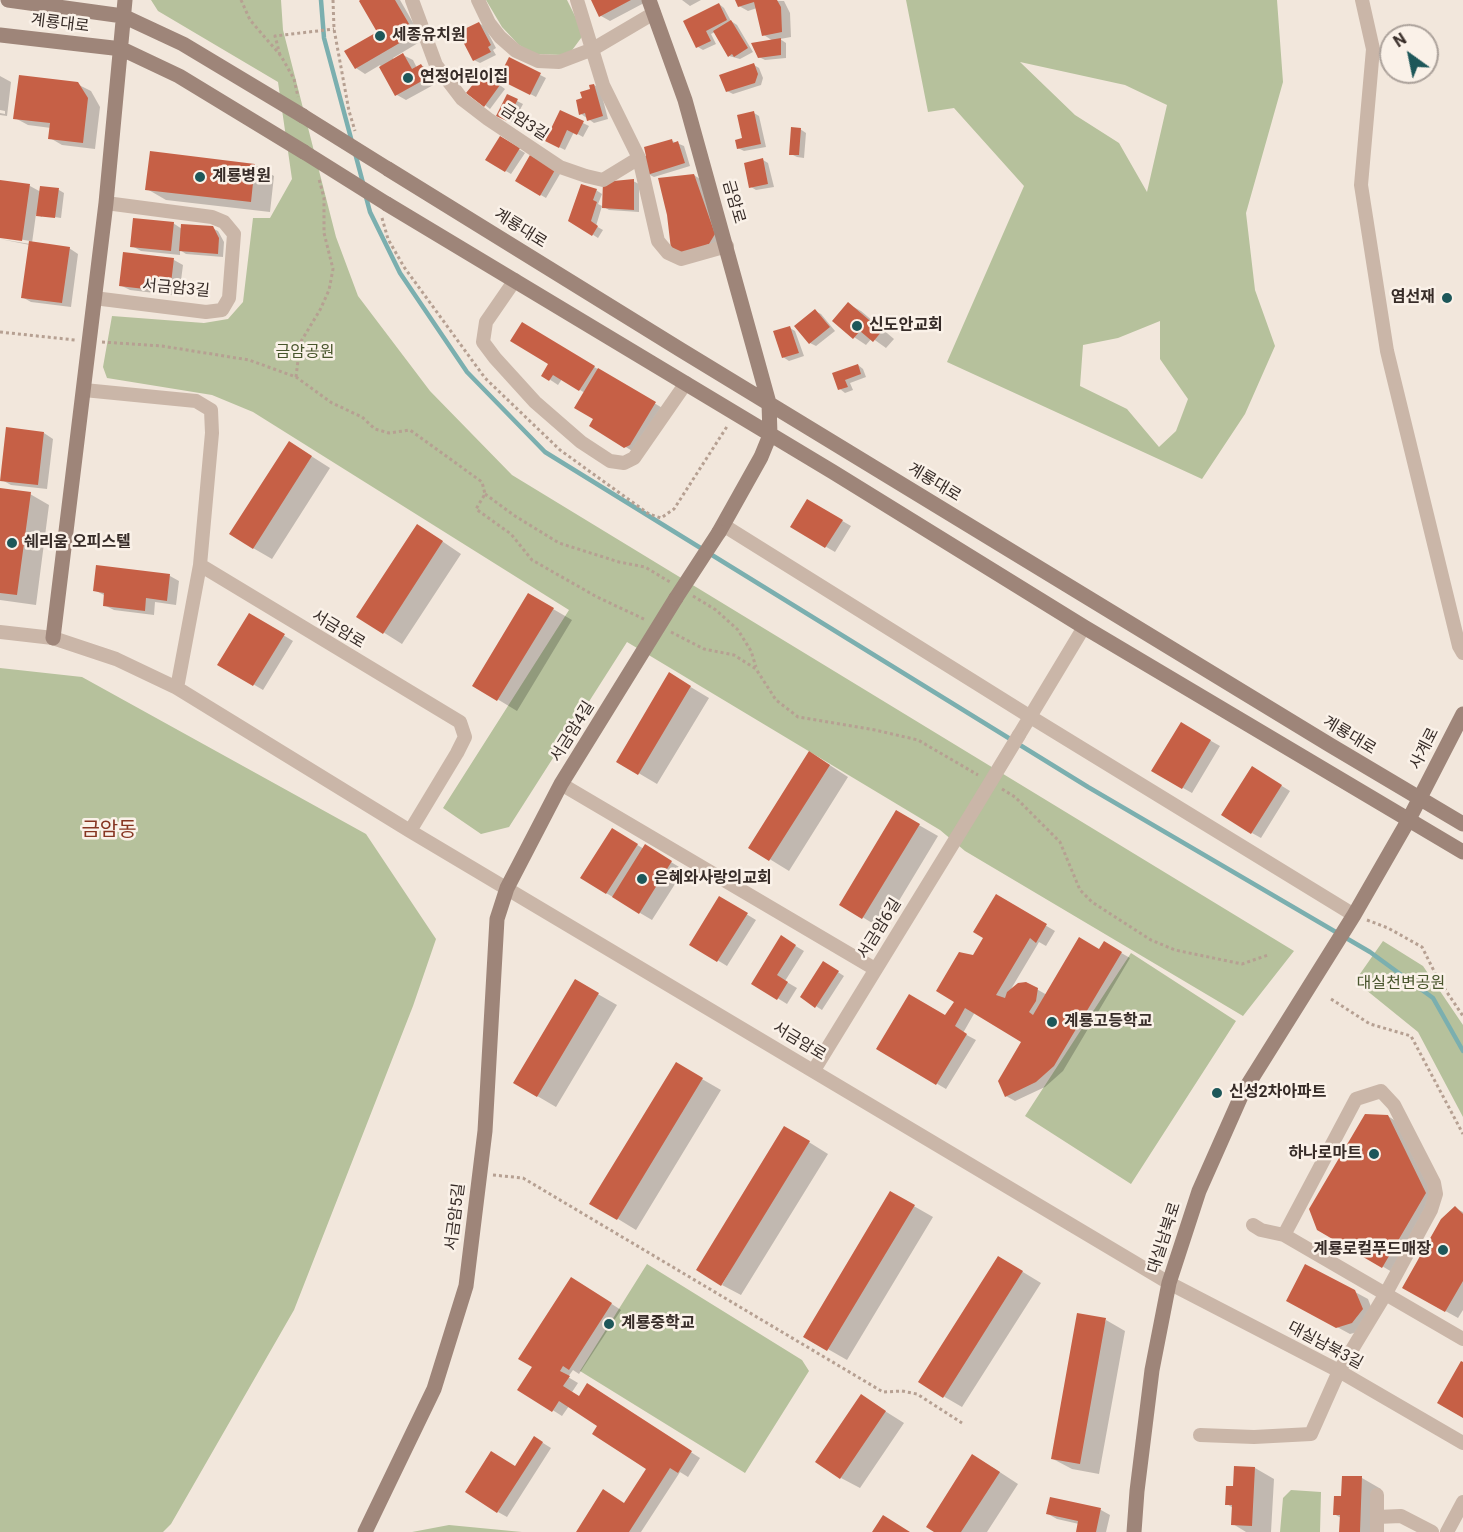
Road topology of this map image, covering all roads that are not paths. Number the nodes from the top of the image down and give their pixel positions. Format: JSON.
{"nodes":[{"id":1,"x":8,"y":0,"type":"edge"},
{"id":2,"x":125,"y":0,"type":"edge"},
{"id":3,"x":412,"y":0,"type":"edge"},
{"id":4,"x":478,"y":0,"type":"edge"},
{"id":5,"x":577,"y":0,"type":"edge"},
{"id":6,"x":1362,"y":0,"type":"edge"},
{"id":7,"x":652,"y":6,"type":"edge"},
{"id":8,"x":123,"y":16,"type":"junction"},
{"id":9,"x":0,"y":35,"type":"edge"},
{"id":10,"x":122,"y":49,"type":"junction"},
{"id":11,"x":592,"y":49,"type":"junction"},
{"id":12,"x":639,"y":158,"type":"junction"},
{"id":13,"x":106,"y":203,"type":"junction"},
{"id":14,"x":727,"y":246,"type":"junction"},
{"id":15,"x":515,"y":280,"type":"junction"},
{"id":16,"x":94,"y":298,"type":"junction"},
{"id":17,"x":686,"y":383,"type":"junction"},
{"id":18,"x":84,"y":390,"type":"junction"},
{"id":19,"x":769,"y":403,"type":"junction"},
{"id":20,"x":770,"y":435,"type":"junction"},
{"id":21,"x":721,"y":529,"type":"junction"},
{"id":22,"x":200,"y":566,"type":"junction"},
{"id":23,"x":1084,"y":627,"type":"junction"},
{"id":24,"x":0,"y":632,"type":"edge"},
{"id":25,"x":53,"y":638,"type":"junction"},
{"id":26,"x":1463,"y":653,"type":"edge"},
{"id":27,"x":177,"y":688,"type":"junction"},
{"id":28,"x":1463,"y":714,"type":"edge"},
{"id":29,"x":1029,"y":716,"type":"junction"},
{"id":30,"x":561,"y":784,"type":"junction"},
{"id":31,"x":1420,"y":799,"type":"junction"},
{"id":32,"x":1408,"y":821,"type":"junction"},
{"id":33,"x":1463,"y":824,"type":"edge"},
{"id":34,"x":410,"y":831,"type":"junction"},
{"id":35,"x":1463,"y":852,"type":"edge"},
{"id":36,"x":507,"y":888,"type":"junction"},
{"id":37,"x":1354,"y":915,"type":"junction"},
{"id":38,"x":875,"y":969,"type":"junction"},
{"id":39,"x":814,"y":1070,"type":"junction"},
{"id":40,"x":1253,"y":1225,"type":"dead end"},
{"id":41,"x":1284,"y":1235,"type":"junction"},
{"id":42,"x":1169,"y":1283,"type":"junction"},
{"id":43,"x":1385,"y":1295,"type":"junction"},
{"id":44,"x":1463,"y":1339,"type":"edge"},
{"id":45,"x":1339,"y":1371,"type":"junction"},
{"id":46,"x":1200,"y":1436,"type":"dead end"},
{"id":47,"x":1463,"y":1443,"type":"edge"},
{"id":48,"x":1377,"y":1495,"type":"dead end"},
{"id":49,"x":1463,"y":1502,"type":"edge"},
{"id":50,"x":1449,"y":1528,"type":"edge"},
{"id":51,"x":365,"y":1532,"type":"edge"},
{"id":52,"x":1134,"y":1532,"type":"edge"},
{"id":53,"x":1377,"y":1532,"type":"edge"},
{"id":54,"x":1432,"y":1532,"type":"edge"}],
"edges":[{"from":1,"to":8,"type":"main road","name":"계룡대로"},
{"from":2,"to":8,"type":"main road"},
{"from":3,"to":12,"type":"street","name":"금암3길"},
{"from":4,"to":11,"type":"street","name":"금암로"},
{"from":5,"to":11,"type":"street"},
{"from":6,"to":26,"type":"street"},
{"from":7,"to":11,"type":"street","name":"금암로"},
{"from":7,"to":14,"type":"main road","name":"금암로"},
{"from":8,"to":10,"type":"main road"},
{"from":8,"to":19,"type":"main road","name":"계룡대로","bridge":true},
{"from":9,"to":10,"type":"main road","name":"계룡대로"},
{"from":10,"to":13,"type":"main road"},
{"from":10,"to":15,"type":"main road","name":"계룡대로","bridge":true},
{"from":11,"to":12,"type":"street"},
{"from":12,"to":14,"type":"street"},
{"from":13,"to":16,"type":"main road"},
{"from":13,"to":16,"type":"street","name":"서금암3길"},
{"from":14,"to":19,"type":"main road","name":"금암로"},
{"from":15,"to":17,"type":"main road"},
{"from":15,"to":17,"type":"street"},
{"from":16,"to":18,"type":"main road"},
{"from":17,"to":20,"type":"main road"},
{"from":18,"to":22,"type":"street"},
{"from":18,"to":25,"type":"main road"},
{"from":19,"to":20,"type":"main road"},
{"from":19,"to":31,"type":"main road","name":"계룡대로"},
{"from":20,"to":21,"type":"main road"},
{"from":20,"to":23,"type":"main road"},
{"from":21,"to":29,"type":"street"},
{"from":21,"to":30,"type":"main road","name":"서금암4길","bridge":true},
{"from":22,"to":27,"type":"street"},
{"from":22,"to":34,"type":"street","name":"서금암로"},
{"from":23,"to":29,"type":"street"},
{"from":23,"to":32,"type":"main road"},
{"from":24,"to":25,"type":"street","name":"서금암로"},
{"from":25,"to":27,"type":"street","name":"서금암로"},
{"from":27,"to":34,"type":"street","name":"서금암로"},
{"from":28,"to":31,"type":"main road","name":"사계로"},
{"from":29,"to":37,"type":"street"},
{"from":29,"to":38,"type":"street","name":"서금암6길","bridge":true},
{"from":30,"to":36,"type":"main road","name":"서금암4길"},
{"from":30,"to":38,"type":"street"},
{"from":31,"to":32,"type":"main road"},
{"from":31,"to":33,"type":"main road","name":"계룡대로"},
{"from":32,"to":35,"type":"main road"},
{"from":32,"to":37,"type":"main road"},
{"from":34,"to":36,"type":"street","name":"서금암로"},
{"from":36,"to":39,"type":"street","name":"서금암로"},
{"from":36,"to":51,"type":"main road","name":"서금암5길"},
{"from":37,"to":42,"type":"main road","name":"대실남북로"},
{"from":38,"to":39,"type":"street","name":"서금암6길"},
{"from":39,"to":42,"type":"street","name":"서금암로"},
{"from":40,"to":41,"type":"street"},
{"from":41,"to":43,"type":"street"},
{"from":41,"to":43,"type":"street"},
{"from":42,"to":45,"type":"street","name":"대실남북3길"},
{"from":42,"to":52,"type":"main road","name":"대실남북로"},
{"from":43,"to":44,"type":"street"},
{"from":43,"to":45,"type":"street"},
{"from":45,"to":46,"type":"street"},
{"from":45,"to":47,"type":"street","name":"대실남북3길"},
{"from":48,"to":53,"type":"street"},
{"from":49,"to":50,"type":"street"},
{"from":53,"to":54,"type":"street"}]}
